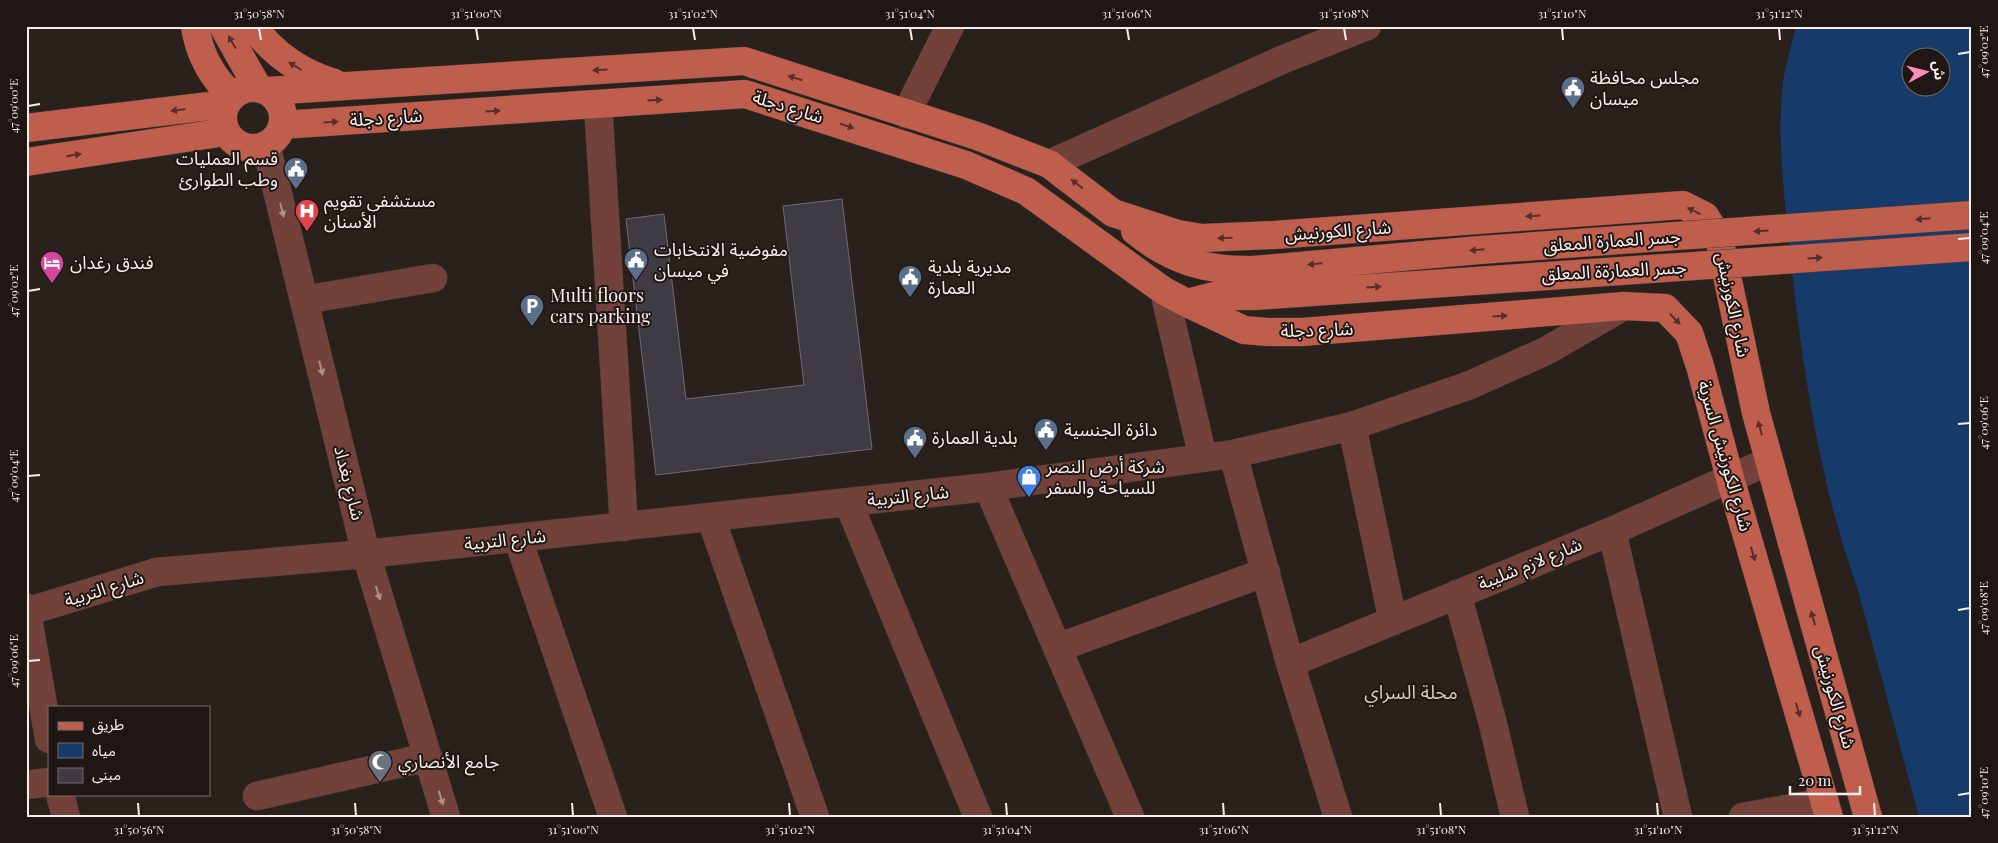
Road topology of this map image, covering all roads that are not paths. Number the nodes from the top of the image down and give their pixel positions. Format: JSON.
{"nodes":[{"id":1,"x":195,"y":26,"type":"edge"},
{"id":2,"x":223,"y":26,"type":"edge"},
{"id":3,"x":253,"y":26,"type":"edge"},
{"id":4,"x":950,"y":26,"type":"edge"},
{"id":5,"x":1367,"y":26,"type":"edge"},
{"id":6,"x":340,"y":85,"type":"junction"},
{"id":7,"x":263,"y":90,"type":"junction"},
{"id":8,"x":229,"y":100,"type":"junction"},
{"id":9,"x":598,"y":104,"type":"junction"},
{"id":10,"x":906,"y":114,"type":"junction"},
{"id":11,"x":26,"y":128,"type":"edge"},
{"id":12,"x":226,"y":132,"type":"junction"},
{"id":13,"x":274,"y":135,"type":"junction"},
{"id":14,"x":26,"y":162,"type":"edge"},
{"id":15,"x":1049,"y":164,"type":"junction"},
{"id":16,"x":1113,"y":214,"type":"junction"},
{"id":17,"x":1972,"y":216,"type":"edge"},
{"id":18,"x":1274,"y":235,"type":"joint"},
{"id":19,"x":1972,"y":247,"type":"edge"},
{"id":20,"x":433,"y":278,"type":"dead end"},
{"id":21,"x":1254,"y":283,"type":"junction"},
{"id":22,"x":1175,"y":297,"type":"junction"},
{"id":23,"x":304,"y":300,"type":"junction"},
{"id":24,"x":1624,"y":306,"type":"junction"},
{"id":25,"x":1452,"y":320,"type":"joint"},
{"id":26,"x":1352,"y":426,"type":"junction"},
{"id":27,"x":1234,"y":454,"type":"junction"},
{"id":28,"x":1203,"y":458,"type":"junction"},
{"id":29,"x":1769,"y":461,"type":"junction"},
{"id":30,"x":1730,"y":478,"type":"junction"},
{"id":31,"x":988,"y":487,"type":"junction"},
{"id":32,"x":848,"y":502,"type":"junction"},
{"id":33,"x":711,"y":518,"type":"junction"},
{"id":34,"x":624,"y":527,"type":"junction"},
{"id":35,"x":1612,"y":531,"type":"junction"},
{"id":36,"x":518,"y":538,"type":"junction"},
{"id":37,"x":366,"y":554,"type":"junction"},
{"id":38,"x":1266,"y":572,"type":"junction"},
{"id":39,"x":1457,"y":594,"type":"junction"},
{"id":40,"x":27,"y":610,"type":"edge"},
{"id":41,"x":1393,"y":620,"type":"junction"},
{"id":42,"x":1057,"y":648,"type":"junction"},
{"id":43,"x":1290,"y":664,"type":"junction"},
{"id":44,"x":48,"y":733,"type":"edge"},
{"id":45,"x":428,"y":757,"type":"junction"},
{"id":46,"x":48,"y":782,"type":"edge"},
{"id":47,"x":26,"y":785,"type":"edge"},
{"id":48,"x":61,"y":796,"type":"edge"},
{"id":49,"x":258,"y":796,"type":"dead end"},
{"id":50,"x":1827,"y":809,"type":"edge"},
{"id":51,"x":66,"y":817,"type":"edge"},
{"id":52,"x":446,"y":817,"type":"edge"},
{"id":53,"x":614,"y":817,"type":"edge"},
{"id":54,"x":815,"y":817,"type":"edge"},
{"id":55,"x":978,"y":817,"type":"edge"},
{"id":56,"x":1130,"y":817,"type":"edge"},
{"id":57,"x":1338,"y":817,"type":"edge"},
{"id":58,"x":1515,"y":817,"type":"edge"},
{"id":59,"x":1678,"y":817,"type":"edge"},
{"id":60,"x":1743,"y":817,"type":"edge"},
{"id":61,"x":1868,"y":817,"type":"edge"}],
"edges":[{"from":1,"to":8,"type":"main road"},
{"from":7,"to":2,"type":"main road","one_way":true},
{"from":6,"to":3,"type":"main road","one_way":true},
{"from":4,"to":10,"type":"street"},
{"from":5,"to":15,"type":"street"},
{"from":6,"to":7,"type":"main road","name":"شارع دجلة"},
{"from":10,"to":6,"type":"main road","name":"شارع دجلة","one_way":true},
{"from":7,"to":8,"type":"main road"},
{"from":7,"to":13,"type":"main road"},
{"from":8,"to":11,"type":"main road","one_way":true},
{"from":8,"to":12,"type":"main road"},
{"from":13,"to":9,"type":"main road","name":"شارع دجلة","one_way":true},
{"from":9,"to":22,"type":"main road","name":"شارع دجلة","one_way":true},
{"from":9,"to":34,"type":"street"},
{"from":10,"to":15,"type":"main road","name":"شارع دجلة"},
{"from":12,"to":13,"type":"main road"},
{"from":14,"to":12,"type":"main road","one_way":true},
{"from":13,"to":23,"type":"street","name":"شارع بغداد","one_way":true},
{"from":16,"to":15,"type":"main road","name":"شارع دجلة","one_way":true},
{"from":18,"to":16,"type":"main road","name":"شارع دجلة","one_way":true},
{"from":16,"to":21,"type":"main road","name":"شارع دجلة"},
{"from":17,"to":21,"type":"main road","name":"جسر العمارة المعلق","one_way":true,"bridge":true},
{"from":29,"to":18,"type":"main road","name":"شارع الكورنيش","one_way":true},
{"from":21,"to":19,"type":"main road","name":"جسر العمارةة المعلق","one_way":true,"bridge":true},
{"from":20,"to":23,"type":"street"},
{"from":21,"to":22,"type":"main road"},
{"from":22,"to":25,"type":"main road","name":"شارع دجلة"},
{"from":22,"to":28,"type":"street"},
{"from":23,"to":37,"type":"street","name":"شارع بغداد","one_way":true},
{"from":25,"to":24,"type":"main road","name":"شارع الكورنيش السرية","one_way":true},
{"from":24,"to":26,"type":"street","name":"شارع التربية"},
{"from":24,"to":30,"type":"main road","name":"شارع الكورنيش السرية","one_way":true},
{"from":26,"to":27,"type":"street","name":"شارع التربية"},
{"from":26,"to":41,"type":"street"},
{"from":27,"to":28,"type":"street","name":"شارع التربية"},
{"from":27,"to":38,"type":"street"},
{"from":28,"to":31,"type":"street","name":"شارع التربية"},
{"from":29,"to":30,"type":"street","name":"شارع لازم شليبة"},
{"from":61,"to":29,"type":"main road","name":"شارع الكورنيش","one_way":true},
{"from":30,"to":35,"type":"street","name":"شارع لازم شليبة"},
{"from":30,"to":50,"type":"main road","name":"شارع الكورنيش السرية","one_way":true},
{"from":31,"to":32,"type":"street","name":"شارع التربية"},
{"from":31,"to":42,"type":"street"},
{"from":32,"to":33,"type":"street","name":"شارع التربية"},
{"from":32,"to":55,"type":"street"},
{"from":33,"to":34,"type":"street","name":"شارع التربية"},
{"from":33,"to":54,"type":"street"},
{"from":34,"to":36,"type":"street","name":"شارع التربية"},
{"from":35,"to":39,"type":"street","name":"شارع لازم شليبة"},
{"from":35,"to":59,"type":"street"},
{"from":36,"to":37,"type":"street","name":"شارع التربية"},
{"from":36,"to":53,"type":"street"},
{"from":37,"to":40,"type":"street","name":"شارع التربية"},
{"from":37,"to":45,"type":"street","name":"شارع بغداد","one_way":true},
{"from":38,"to":42,"type":"street"},
{"from":38,"to":43,"type":"street"},
{"from":39,"to":41,"type":"street","name":"شارع لازم شليبة"},
{"from":39,"to":58,"type":"street"},
{"from":40,"to":44,"type":"street"},
{"from":41,"to":43,"type":"street","name":"شارع لازم شليبة"},
{"from":42,"to":56,"type":"street"},
{"from":43,"to":57,"type":"street"},
{"from":45,"to":49,"type":"street"},
{"from":45,"to":52,"type":"street","name":"شارع بغداد","one_way":true},
{"from":46,"to":47,"type":"street"},
{"from":48,"to":51,"type":"street"},
{"from":50,"to":60,"type":"street"}]}
